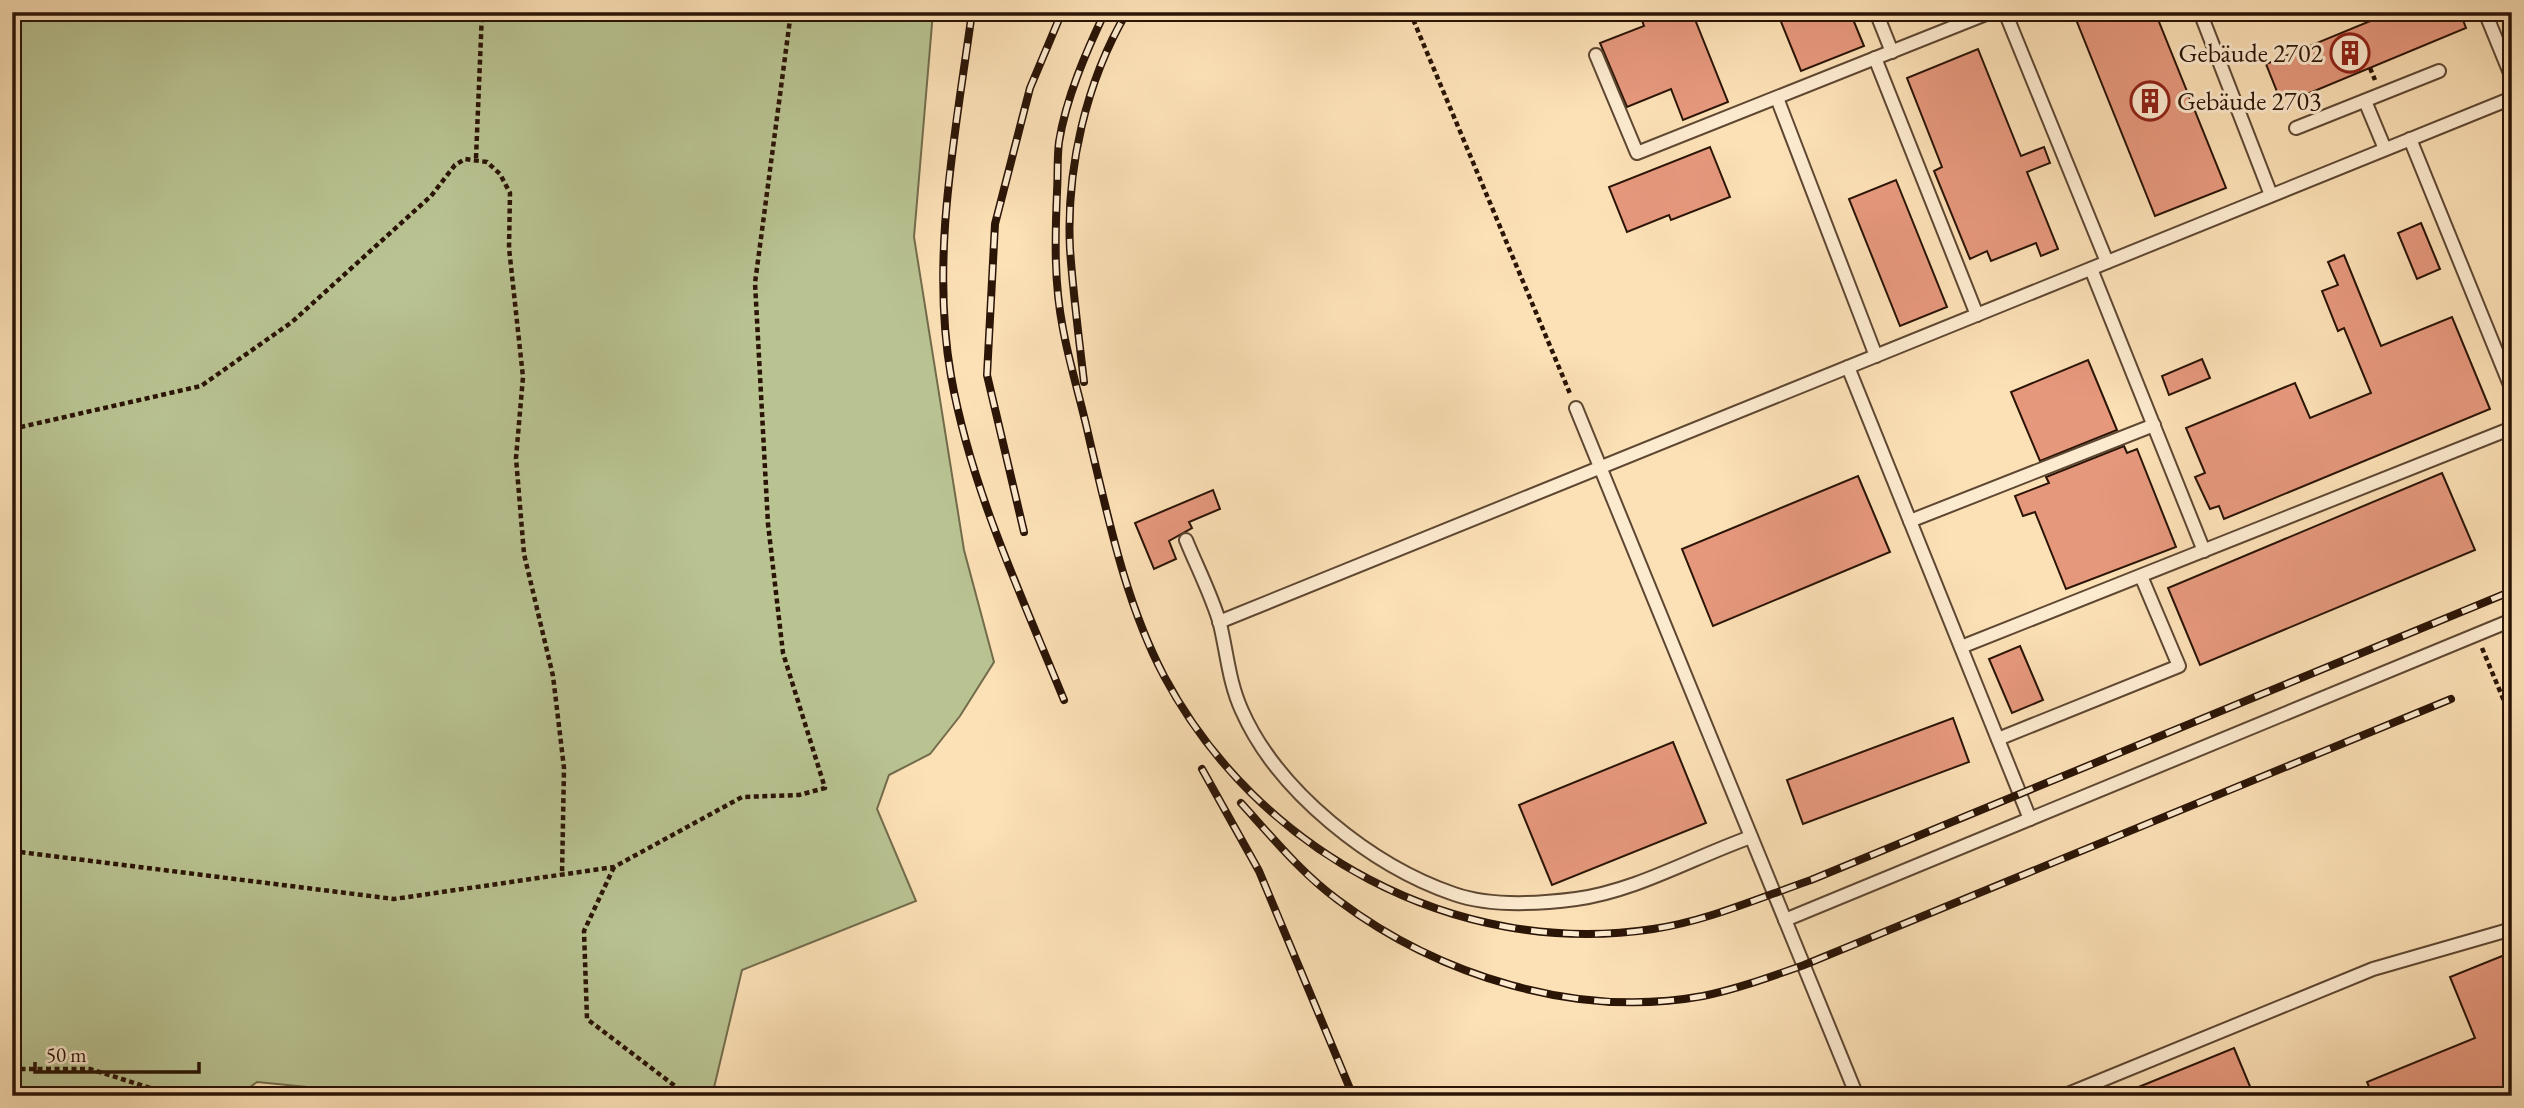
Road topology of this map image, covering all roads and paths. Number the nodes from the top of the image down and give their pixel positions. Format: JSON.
{"nodes":[{"id":1,"x":482,"y":12,"type":"edge"},
{"id":2,"x":792,"y":12,"type":"edge"},
{"id":3,"x":1410,"y":12,"type":"edge"},
{"id":4,"x":1876,"y":12,"type":"edge"},
{"id":5,"x":1991,"y":12,"type":"edge"},
{"id":6,"x":2005,"y":12,"type":"edge"},
{"id":7,"x":2200,"y":12,"type":"edge"},
{"id":8,"x":2485,"y":12,"type":"edge"},
{"id":9,"x":1892,"y":52,"type":"junction"},
{"id":10,"x":1596,"y":55,"type":"dead end"},
{"id":11,"x":1875,"y":58,"type":"junction"},
{"id":12,"x":2440,"y":71,"type":"dead end"},
{"id":13,"x":2512,"y":78,"type":"edge"},
{"id":14,"x":1777,"y":97,"type":"junction"},
{"id":15,"x":2512,"y":98,"type":"edge"},
{"id":16,"x":2365,"y":101,"type":"junction"},
{"id":17,"x":2296,"y":128,"type":"dead end"},
{"id":18,"x":2410,"y":139,"type":"junction"},
{"id":19,"x":2385,"y":149,"type":"junction"},
{"id":20,"x":476,"y":159,"type":"junction"},
{"id":21,"x":2272,"y":195,"type":"junction"},
{"id":22,"x":2108,"y":262,"type":"junction"},
{"id":23,"x":2091,"y":269,"type":"junction"},
{"id":24,"x":1977,"y":315,"type":"junction"},
{"id":25,"x":1876,"y":356,"type":"junction"},
{"id":26,"x":1848,"y":368,"type":"junction"},
{"id":27,"x":2512,"y":390,"type":"edge"},
{"id":28,"x":1576,"y":408,"type":"joint"},
{"id":29,"x":2154,"y":425,"type":"junction"},
{"id":30,"x":2512,"y":428,"type":"edge"},
{"id":31,"x":12,"y":429,"type":"edge"},
{"id":32,"x":1600,"y":468,"type":"junction"},
{"id":33,"x":1910,"y":521,"type":"junction"},
{"id":34,"x":1186,"y":540,"type":"dead end"},
{"id":35,"x":2204,"y":551,"type":"junction"},
{"id":36,"x":2141,"y":576,"type":"junction"},
{"id":37,"x":2512,"y":620,"type":"edge"},
{"id":38,"x":1219,"y":622,"type":"junction"},
{"id":39,"x":2476,"y":635,"type":"junction"},
{"id":40,"x":1961,"y":647,"type":"junction"},
{"id":41,"x":2512,"y":720,"type":"edge"},
{"id":42,"x":1998,"y":739,"type":"junction"},
{"id":43,"x":2030,"y":819,"type":"junction"},
{"id":44,"x":1751,"y":837,"type":"junction"},
{"id":45,"x":12,"y":851,"type":"edge"},
{"id":46,"x":614,"y":867,"type":"junction"},
{"id":47,"x":562,"y":875,"type":"junction"},
{"id":48,"x":1785,"y":920,"type":"junction"},
{"id":49,"x":2512,"y":929,"type":"edge"},
{"id":50,"x":12,"y":1069,"type":"edge"},
{"id":51,"x":176,"y":1096,"type":"edge"},
{"id":52,"x":681,"y":1096,"type":"edge"},
{"id":53,"x":1857,"y":1096,"type":"edge"},
{"id":54,"x":2063,"y":1096,"type":"edge"}],
"edges":[{"from":1,"to":20,"type":"path"},
{"from":2,"to":46,"type":"path"},
{"from":3,"to":28,"type":"path"},
{"from":4,"to":9,"type":"lane"},
{"from":5,"to":9,"type":"lane"},
{"from":6,"to":22,"type":"lane"},
{"from":7,"to":21,"type":"lane"},
{"from":8,"to":13,"type":"lane"},
{"from":9,"to":11,"type":"lane"},
{"from":10,"to":14,"type":"lane"},
{"from":11,"to":14,"type":"lane"},
{"from":11,"to":24,"type":"lane"},
{"from":12,"to":16,"type":"lane"},
{"from":14,"to":25,"type":"lane"},
{"from":15,"to":18,"type":"lane"},
{"from":16,"to":17,"type":"lane"},
{"from":16,"to":19,"type":"lane"},
{"from":18,"to":19,"type":"lane"},
{"from":18,"to":27,"type":"lane"},
{"from":19,"to":21,"type":"lane"},
{"from":20,"to":31,"type":"path"},
{"from":20,"to":47,"type":"path"},
{"from":21,"to":22,"type":"lane"},
{"from":22,"to":23,"type":"lane"},
{"from":23,"to":24,"type":"lane"},
{"from":23,"to":29,"type":"lane"},
{"from":24,"to":25,"type":"lane"},
{"from":25,"to":26,"type":"lane"},
{"from":26,"to":32,"type":"lane"},
{"from":26,"to":33,"type":"lane"},
{"from":28,"to":32,"type":"lane"},
{"from":29,"to":33,"type":"lane"},
{"from":29,"to":35,"type":"lane"},
{"from":30,"to":35,"type":"lane"},
{"from":32,"to":38,"type":"lane"},
{"from":32,"to":44,"type":"lane"},
{"from":33,"to":40,"type":"lane"},
{"from":34,"to":38,"type":"lane"},
{"from":35,"to":36,"type":"lane"},
{"from":36,"to":40,"type":"lane"},
{"from":36,"to":42,"type":"lane"},
{"from":37,"to":39,"type":"lane"},
{"from":38,"to":44,"type":"lane"},
{"from":39,"to":41,"type":"path"},
{"from":39,"to":43,"type":"lane"},
{"from":40,"to":42,"type":"lane"},
{"from":42,"to":43,"type":"lane"},
{"from":43,"to":48,"type":"lane"},
{"from":44,"to":48,"type":"lane"},
{"from":45,"to":47,"type":"path"},
{"from":46,"to":47,"type":"path"},
{"from":46,"to":52,"type":"path"},
{"from":48,"to":53,"type":"lane"},
{"from":49,"to":54,"type":"lane"},
{"from":50,"to":51,"type":"path"}]}
